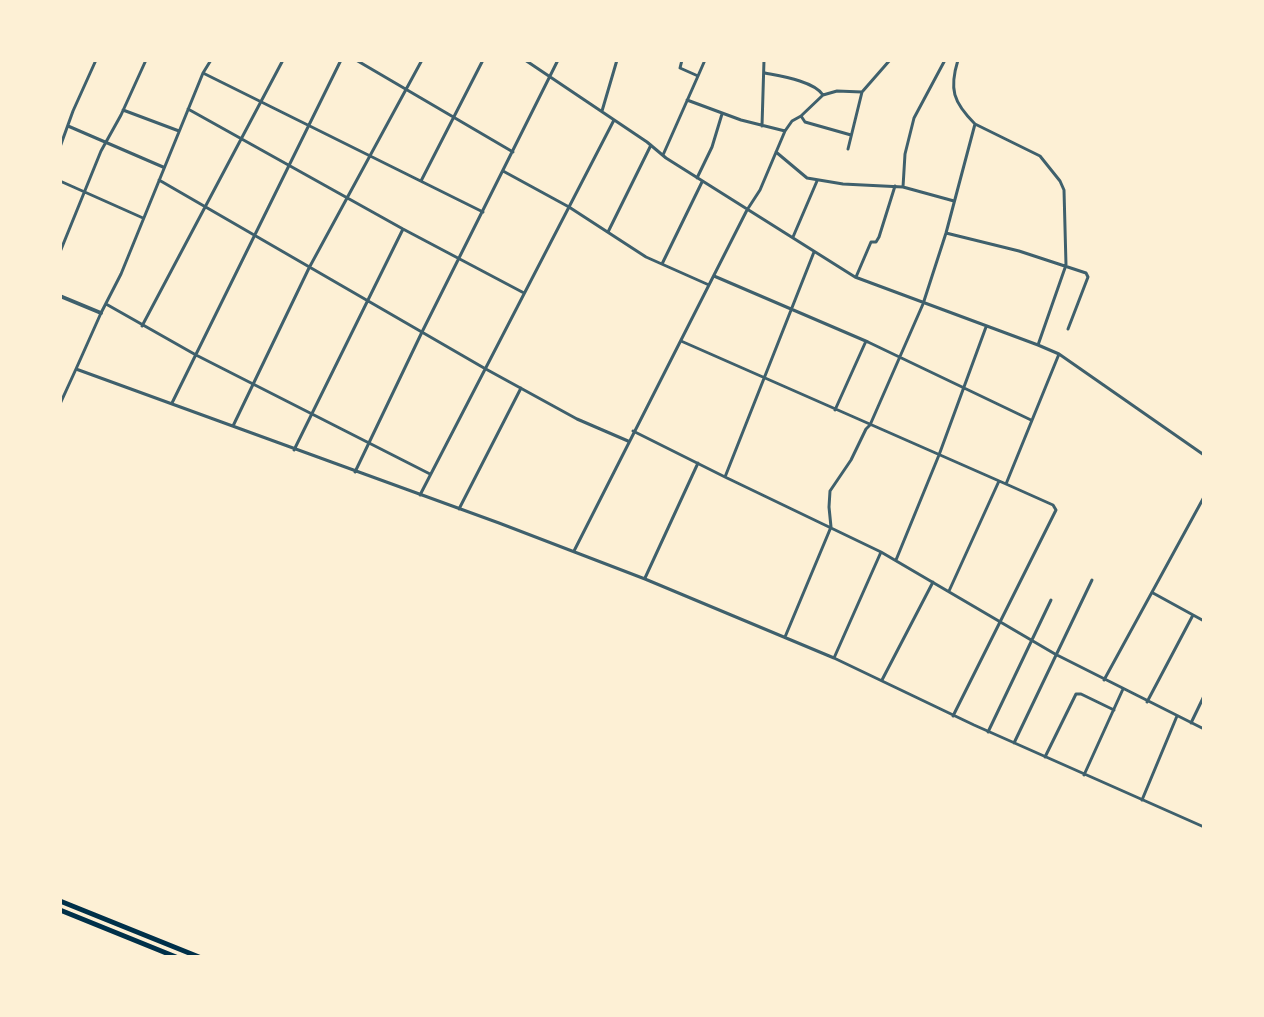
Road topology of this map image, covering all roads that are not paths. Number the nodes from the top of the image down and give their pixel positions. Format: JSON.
{"nodes":[{"id":1,"x":96,"y":60,"type":"edge"},
{"id":2,"x":146,"y":60,"type":"edge"},
{"id":3,"x":211,"y":60,"type":"edge"},
{"id":4,"x":283,"y":60,"type":"edge"},
{"id":5,"x":341,"y":60,"type":"edge"},
{"id":6,"x":356,"y":60,"type":"edge"},
{"id":7,"x":422,"y":60,"type":"edge"},
{"id":8,"x":483,"y":60,"type":"edge"},
{"id":9,"x":525,"y":60,"type":"edge"},
{"id":10,"x":558,"y":60,"type":"edge"},
{"id":11,"x":617,"y":60,"type":"edge"},
{"id":12,"x":682,"y":60,"type":"edge"},
{"id":13,"x":705,"y":60,"type":"edge"},
{"id":14,"x":764,"y":60,"type":"edge"},
{"id":15,"x":884,"y":60,"type":"edge"},
{"id":16,"x":945,"y":60,"type":"edge"},
{"id":17,"x":958,"y":60,"type":"edge"},
{"id":18,"x":889,"y":62,"type":"edge"},
{"id":19,"x":764,"y":72,"type":"junction"},
{"id":20,"x":203,"y":73,"type":"junction"},
{"id":21,"x":551,"y":76,"type":"junction"},
{"id":22,"x":698,"y":76,"type":"junction"},
{"id":23,"x":405,"y":90,"type":"junction"},
{"id":24,"x":862,"y":92,"type":"junction"},
{"id":25,"x":823,"y":95,"type":"junction"},
{"id":26,"x":687,"y":100,"type":"junction"},
{"id":27,"x":262,"y":102,"type":"junction"},
{"id":28,"x":188,"y":109,"type":"junction"},
{"id":29,"x":123,"y":110,"type":"junction"},
{"id":30,"x":602,"y":111,"type":"junction"},
{"id":31,"x":722,"y":114,"type":"junction"},
{"id":32,"x":801,"y":116,"type":"junction"},
{"id":33,"x":452,"y":117,"type":"junction"},
{"id":34,"x":614,"y":120,"type":"junction"},
{"id":35,"x":975,"y":124,"type":"junction"},
{"id":36,"x":308,"y":125,"type":"junction"},
{"id":37,"x":68,"y":126,"type":"junction"},
{"id":38,"x":762,"y":126,"type":"junction"},
{"id":39,"x":179,"y":131,"type":"junction"},
{"id":40,"x":785,"y":131,"type":"junction"},
{"id":41,"x":851,"y":135,"type":"junction"},
{"id":42,"x":242,"y":140,"type":"junction"},
{"id":43,"x":106,"y":142,"type":"junction"},
{"id":44,"x":651,"y":145,"type":"junction"},
{"id":45,"x":60,"y":147,"type":"edge"},
{"id":46,"x":848,"y":148,"type":"dead end"},
{"id":47,"x":513,"y":152,"type":"junction"},
{"id":48,"x":776,"y":152,"type":"junction"},
{"id":49,"x":370,"y":156,"type":"junction"},
{"id":50,"x":663,"y":156,"type":"junction"},
{"id":51,"x":289,"y":166,"type":"junction"},
{"id":52,"x":164,"y":167,"type":"junction"},
{"id":53,"x":504,"y":171,"type":"junction"},
{"id":54,"x":697,"y":178,"type":"junction"},
{"id":55,"x":159,"y":180,"type":"junction"},
{"id":56,"x":421,"y":180,"type":"junction"},
{"id":57,"x":60,"y":181,"type":"edge"},
{"id":58,"x":817,"y":181,"type":"junction"},
{"id":59,"x":702,"y":182,"type":"junction"},
{"id":60,"x":895,"y":186,"type":"junction"},
{"id":61,"x":903,"y":187,"type":"junction"},
{"id":62,"x":85,"y":192,"type":"junction"},
{"id":63,"x":347,"y":198,"type":"junction"},
{"id":64,"x":955,"y":201,"type":"junction"},
{"id":65,"x":569,"y":207,"type":"junction"},
{"id":66,"x":205,"y":208,"type":"junction"},
{"id":67,"x":747,"y":210,"type":"junction"},
{"id":68,"x":483,"y":212,"type":"junction"},
{"id":69,"x":143,"y":218,"type":"junction"},
{"id":70,"x":403,"y":229,"type":"junction"},
{"id":71,"x":608,"y":233,"type":"junction"},
{"id":72,"x":946,"y":233,"type":"junction"},
{"id":73,"x":255,"y":237,"type":"junction"},
{"id":74,"x":793,"y":238,"type":"junction"},
{"id":75,"x":60,"y":252,"type":"edge"},
{"id":76,"x":814,"y":252,"type":"junction"},
{"id":77,"x":458,"y":259,"type":"junction"},
{"id":78,"x":662,"y":264,"type":"junction"},
{"id":79,"x":1066,"y":265,"type":"junction"},
{"id":80,"x":309,"y":268,"type":"junction"},
{"id":81,"x":714,"y":276,"type":"junction"},
{"id":82,"x":855,"y":277,"type":"junction"},
{"id":83,"x":709,"y":285,"type":"junction"},
{"id":84,"x":524,"y":293,"type":"junction"},
{"id":85,"x":60,"y":296,"type":"edge"},
{"id":86,"x":367,"y":302,"type":"junction"},
{"id":87,"x":106,"y":304,"type":"junction"},
{"id":88,"x":923,"y":304,"type":"junction"},
{"id":89,"x":792,"y":308,"type":"junction"},
{"id":90,"x":101,"y":313,"type":"junction"},
{"id":91,"x":142,"y":326,"type":"junction"},
{"id":92,"x":986,"y":327,"type":"junction"},
{"id":93,"x":1068,"y":329,"type":"dead end"},
{"id":94,"x":422,"y":332,"type":"junction"},
{"id":95,"x":681,"y":341,"type":"junction"},
{"id":96,"x":866,"y":341,"type":"junction"},
{"id":97,"x":1038,"y":345,"type":"junction"},
{"id":98,"x":1059,"y":354,"type":"junction"},
{"id":99,"x":196,"y":356,"type":"junction"},
{"id":100,"x":900,"y":357,"type":"junction"},
{"id":101,"x":484,"y":368,"type":"junction"},
{"id":102,"x":76,"y":369,"type":"junction"},
{"id":103,"x":765,"y":379,"type":"junction"},
{"id":104,"x":253,"y":385,"type":"junction"},
{"id":105,"x":521,"y":387,"type":"junction"},
{"id":106,"x":965,"y":388,"type":"junction"},
{"id":107,"x":172,"y":403,"type":"junction"},
{"id":108,"x":60,"y":404,"type":"edge"},
{"id":109,"x":836,"y":410,"type":"junction"},
{"id":110,"x":311,"y":415,"type":"junction"},
{"id":111,"x":1031,"y":420,"type":"junction"},
{"id":112,"x":870,"y":425,"type":"junction"},
{"id":113,"x":233,"y":426,"type":"junction"},
{"id":114,"x":633,"y":431,"type":"junction"},
{"id":115,"x":628,"y":441,"type":"junction"},
{"id":116,"x":369,"y":444,"type":"junction"},
{"id":117,"x":294,"y":450,"type":"junction"},
{"id":118,"x":939,"y":455,"type":"junction"},
{"id":119,"x":1204,"y":455,"type":"edge"},
{"id":120,"x":698,"y":463,"type":"junction"},
{"id":121,"x":355,"y":472,"type":"junction"},
{"id":122,"x":430,"y":474,"type":"junction"},
{"id":123,"x":725,"y":477,"type":"junction"},
{"id":124,"x":999,"y":481,"type":"junction"},
{"id":125,"x":1006,"y":484,"type":"junction"},
{"id":126,"x":420,"y":495,"type":"junction"},
{"id":127,"x":1204,"y":497,"type":"edge"},
{"id":128,"x":459,"y":509,"type":"junction"},
{"id":129,"x":831,"y":527,"type":"junction"},
{"id":130,"x":574,"y":551,"type":"junction"},
{"id":131,"x":881,"y":552,"type":"junction"},
{"id":132,"x":896,"y":560,"type":"junction"},
{"id":133,"x":645,"y":579,"type":"junction"},
{"id":134,"x":1092,"y":580,"type":"dead end"},
{"id":135,"x":933,"y":582,"type":"junction"},
{"id":136,"x":949,"y":591,"type":"junction"},
{"id":137,"x":1152,"y":593,"type":"junction"},
{"id":138,"x":1051,"y":600,"type":"dead end"},
{"id":139,"x":1193,"y":615,"type":"junction"},
{"id":140,"x":1204,"y":621,"type":"edge"},
{"id":141,"x":1000,"y":624,"type":"junction"},
{"id":142,"x":785,"y":637,"type":"junction"},
{"id":143,"x":1030,"y":641,"type":"junction"},
{"id":144,"x":1055,"y":654,"type":"junction"},
{"id":145,"x":834,"y":658,"type":"junction"},
{"id":146,"x":882,"y":680,"type":"junction"},
{"id":147,"x":1104,"y":680,"type":"junction"},
{"id":148,"x":1123,"y":689,"type":"junction"},
{"id":149,"x":1204,"y":696,"type":"edge"},
{"id":150,"x":1147,"y":702,"type":"junction"},
{"id":151,"x":1114,"y":710,"type":"junction"},
{"id":152,"x":953,"y":716,"type":"junction"},
{"id":153,"x":1178,"y":716,"type":"junction"},
{"id":154,"x":1191,"y":723,"type":"junction"},
{"id":155,"x":1204,"y":729,"type":"edge"},
{"id":156,"x":988,"y":732,"type":"junction"},
{"id":157,"x":1014,"y":743,"type":"junction"},
{"id":158,"x":1045,"y":757,"type":"junction"},
{"id":159,"x":1084,"y":775,"type":"junction"},
{"id":160,"x":1142,"y":800,"type":"junction"},
{"id":161,"x":1204,"y":827,"type":"edge"},
{"id":162,"x":60,"y":901,"type":"edge"},
{"id":163,"x":60,"y":910,"type":"edge"},
{"id":164,"x":176,"y":957,"type":"edge"},
{"id":165,"x":199,"y":957,"type":"edge"}],
"edges":[{"from":1,"to":37,"type":"street"},
{"from":2,"to":29,"type":"street"},
{"from":3,"to":20,"type":"street"},
{"from":4,"to":27,"type":"street"},
{"from":5,"to":36,"type":"street"},
{"from":6,"to":23,"type":"street"},
{"from":7,"to":23,"type":"street"},
{"from":8,"to":33,"type":"street"},
{"from":9,"to":21,"type":"street"},
{"from":10,"to":21,"type":"street"},
{"from":11,"to":30,"type":"street"},
{"from":12,"to":22,"type":"street"},
{"from":13,"to":22,"type":"street"},
{"from":14,"to":19,"type":"street"},
{"from":15,"to":18,"type":"street"},
{"from":16,"to":61,"type":"street"},
{"from":17,"to":35,"type":"street"},
{"from":18,"to":24,"type":"street"},
{"from":19,"to":25,"type":"street"},
{"from":19,"to":38,"type":"street"},
{"from":20,"to":27,"type":"street"},
{"from":20,"to":28,"type":"street"},
{"from":21,"to":30,"type":"street"},
{"from":21,"to":47,"type":"street"},
{"from":22,"to":26,"type":"street"},
{"from":23,"to":33,"type":"street"},
{"from":23,"to":49,"type":"street"},
{"from":24,"to":25,"type":"street"},
{"from":24,"to":41,"type":"street"},
{"from":25,"to":32,"type":"street"},
{"from":26,"to":31,"type":"street"},
{"from":26,"to":50,"type":"street"},
{"from":27,"to":36,"type":"street"},
{"from":27,"to":42,"type":"street"},
{"from":28,"to":39,"type":"street"},
{"from":28,"to":42,"type":"street"},
{"from":29,"to":39,"type":"street"},
{"from":29,"to":43,"type":"street"},
{"from":30,"to":34,"type":"street"},
{"from":31,"to":38,"type":"street"},
{"from":31,"to":54,"type":"street"},
{"from":32,"to":40,"type":"street"},
{"from":32,"to":41,"type":"street"},
{"from":33,"to":47,"type":"street"},
{"from":33,"to":56,"type":"street"},
{"from":34,"to":44,"type":"street"},
{"from":34,"to":65,"type":"street"},
{"from":35,"to":64,"type":"street"},
{"from":35,"to":79,"type":"street"},
{"from":36,"to":49,"type":"street"},
{"from":36,"to":51,"type":"street"},
{"from":37,"to":43,"type":"street"},
{"from":37,"to":45,"type":"street"},
{"from":38,"to":40,"type":"street"},
{"from":39,"to":52,"type":"street"},
{"from":40,"to":48,"type":"street"},
{"from":41,"to":46,"type":"street"},
{"from":42,"to":51,"type":"street"},
{"from":42,"to":66,"type":"street"},
{"from":43,"to":52,"type":"street"},
{"from":43,"to":62,"type":"street"},
{"from":44,"to":50,"type":"street"},
{"from":44,"to":71,"type":"street"},
{"from":47,"to":53,"type":"street"},
{"from":48,"to":58,"type":"street"},
{"from":48,"to":67,"type":"street"},
{"from":49,"to":56,"type":"street"},
{"from":49,"to":63,"type":"street"},
{"from":50,"to":54,"type":"street"},
{"from":51,"to":63,"type":"street"},
{"from":51,"to":73,"type":"street"},
{"from":52,"to":55,"type":"street"},
{"from":53,"to":65,"type":"street"},
{"from":53,"to":68,"type":"street"},
{"from":54,"to":59,"type":"street"},
{"from":55,"to":66,"type":"street"},
{"from":55,"to":69,"type":"street"},
{"from":56,"to":68,"type":"street"},
{"from":57,"to":62,"type":"street"},
{"from":58,"to":60,"type":"street"},
{"from":58,"to":74,"type":"street"},
{"from":59,"to":67,"type":"street"},
{"from":59,"to":78,"type":"street"},
{"from":60,"to":61,"type":"street"},
{"from":60,"to":82,"type":"street"},
{"from":61,"to":64,"type":"street"},
{"from":62,"to":69,"type":"street"},
{"from":62,"to":75,"type":"street"},
{"from":63,"to":70,"type":"street"},
{"from":63,"to":80,"type":"street"},
{"from":64,"to":72,"type":"street"},
{"from":65,"to":71,"type":"street"},
{"from":65,"to":84,"type":"street"},
{"from":66,"to":73,"type":"street"},
{"from":66,"to":91,"type":"street"},
{"from":67,"to":74,"type":"street"},
{"from":67,"to":81,"type":"street"},
{"from":68,"to":77,"type":"street"},
{"from":69,"to":87,"type":"street"},
{"from":70,"to":77,"type":"street"},
{"from":70,"to":86,"type":"street"},
{"from":71,"to":78,"type":"street"},
{"from":72,"to":79,"type":"street"},
{"from":72,"to":88,"type":"street"},
{"from":73,"to":80,"type":"street"},
{"from":73,"to":99,"type":"street"},
{"from":74,"to":76,"type":"street"},
{"from":76,"to":82,"type":"street"},
{"from":76,"to":89,"type":"street"},
{"from":77,"to":84,"type":"street"},
{"from":77,"to":94,"type":"street"},
{"from":78,"to":83,"type":"street"},
{"from":79,"to":93,"type":"street"},
{"from":79,"to":97,"type":"street"},
{"from":80,"to":86,"type":"street"},
{"from":80,"to":104,"type":"street"},
{"from":81,"to":83,"type":"street"},
{"from":81,"to":89,"type":"street"},
{"from":82,"to":88,"type":"street"},
{"from":83,"to":95,"type":"street"},
{"from":84,"to":101,"type":"street"},
{"from":85,"to":90,"type":"street"},
{"from":86,"to":94,"type":"street"},
{"from":86,"to":110,"type":"street"},
{"from":87,"to":90,"type":"street"},
{"from":87,"to":91,"type":"street"},
{"from":88,"to":92,"type":"street"},
{"from":88,"to":100,"type":"street"},
{"from":89,"to":96,"type":"street"},
{"from":89,"to":103,"type":"street"},
{"from":90,"to":102,"type":"street"},
{"from":91,"to":99,"type":"street"},
{"from":92,"to":97,"type":"street"},
{"from":92,"to":106,"type":"street"},
{"from":94,"to":101,"type":"street"},
{"from":94,"to":116,"type":"street"},
{"from":95,"to":103,"type":"street"},
{"from":95,"to":114,"type":"street"},
{"from":96,"to":100,"type":"street"},
{"from":96,"to":109,"type":"street"},
{"from":97,"to":98,"type":"street"},
{"from":98,"to":111,"type":"street"},
{"from":98,"to":119,"type":"street"},
{"from":99,"to":104,"type":"street"},
{"from":99,"to":107,"type":"street"},
{"from":100,"to":106,"type":"street"},
{"from":100,"to":112,"type":"street"},
{"from":101,"to":105,"type":"street"},
{"from":101,"to":122,"type":"street"},
{"from":102,"to":107,"type":"street"},
{"from":102,"to":108,"type":"street"},
{"from":103,"to":109,"type":"street"},
{"from":103,"to":123,"type":"street"},
{"from":104,"to":110,"type":"street"},
{"from":104,"to":113,"type":"street"},
{"from":105,"to":115,"type":"street"},
{"from":105,"to":128,"type":"street"},
{"from":106,"to":111,"type":"street"},
{"from":106,"to":118,"type":"street"},
{"from":107,"to":113,"type":"street"},
{"from":109,"to":112,"type":"street"},
{"from":110,"to":116,"type":"street"},
{"from":110,"to":117,"type":"street"},
{"from":111,"to":125,"type":"street"},
{"from":112,"to":118,"type":"street"},
{"from":112,"to":129,"type":"street"},
{"from":113,"to":117,"type":"street"},
{"from":114,"to":115,"type":"street"},
{"from":114,"to":120,"type":"street"},
{"from":115,"to":130,"type":"street"},
{"from":116,"to":121,"type":"street"},
{"from":116,"to":122,"type":"street"},
{"from":117,"to":121,"type":"street"},
{"from":118,"to":124,"type":"street"},
{"from":118,"to":132,"type":"street"},
{"from":120,"to":123,"type":"street"},
{"from":120,"to":133,"type":"street"},
{"from":121,"to":126,"type":"street"},
{"from":122,"to":126,"type":"street"},
{"from":123,"to":129,"type":"street"},
{"from":124,"to":125,"type":"street"},
{"from":124,"to":136,"type":"street"},
{"from":125,"to":141,"type":"street"},
{"from":126,"to":128,"type":"street"},
{"from":127,"to":137,"type":"street"},
{"from":128,"to":130,"type":"street"},
{"from":129,"to":131,"type":"street"},
{"from":129,"to":142,"type":"street"},
{"from":130,"to":133,"type":"street"},
{"from":131,"to":132,"type":"street"},
{"from":131,"to":145,"type":"street"},
{"from":132,"to":135,"type":"street"},
{"from":133,"to":142,"type":"street"},
{"from":134,"to":144,"type":"street"},
{"from":135,"to":136,"type":"street"},
{"from":135,"to":146,"type":"street"},
{"from":136,"to":141,"type":"street"},
{"from":137,"to":139,"type":"street"},
{"from":137,"to":147,"type":"street"},
{"from":138,"to":143,"type":"street"},
{"from":139,"to":140,"type":"street"},
{"from":139,"to":150,"type":"street"},
{"from":141,"to":143,"type":"street"},
{"from":141,"to":152,"type":"street"},
{"from":142,"to":145,"type":"street"},
{"from":143,"to":144,"type":"street"},
{"from":143,"to":156,"type":"street"},
{"from":144,"to":147,"type":"street"},
{"from":144,"to":157,"type":"street"},
{"from":145,"to":146,"type":"street"},
{"from":146,"to":152,"type":"street"},
{"from":147,"to":148,"type":"street"},
{"from":148,"to":150,"type":"street"},
{"from":148,"to":151,"type":"street"},
{"from":149,"to":154,"type":"street"},
{"from":150,"to":153,"type":"street"},
{"from":151,"to":158,"type":"street"},
{"from":151,"to":159,"type":"street"},
{"from":152,"to":156,"type":"street"},
{"from":153,"to":154,"type":"street"},
{"from":153,"to":160,"type":"street"},
{"from":154,"to":155,"type":"street"},
{"from":156,"to":157,"type":"street"},
{"from":157,"to":158,"type":"street"},
{"from":158,"to":159,"type":"street"},
{"from":159,"to":160,"type":"street"},
{"from":160,"to":161,"type":"street"},
{"from":162,"to":165,"type":"highway"},
{"from":163,"to":164,"type":"highway"}]}
